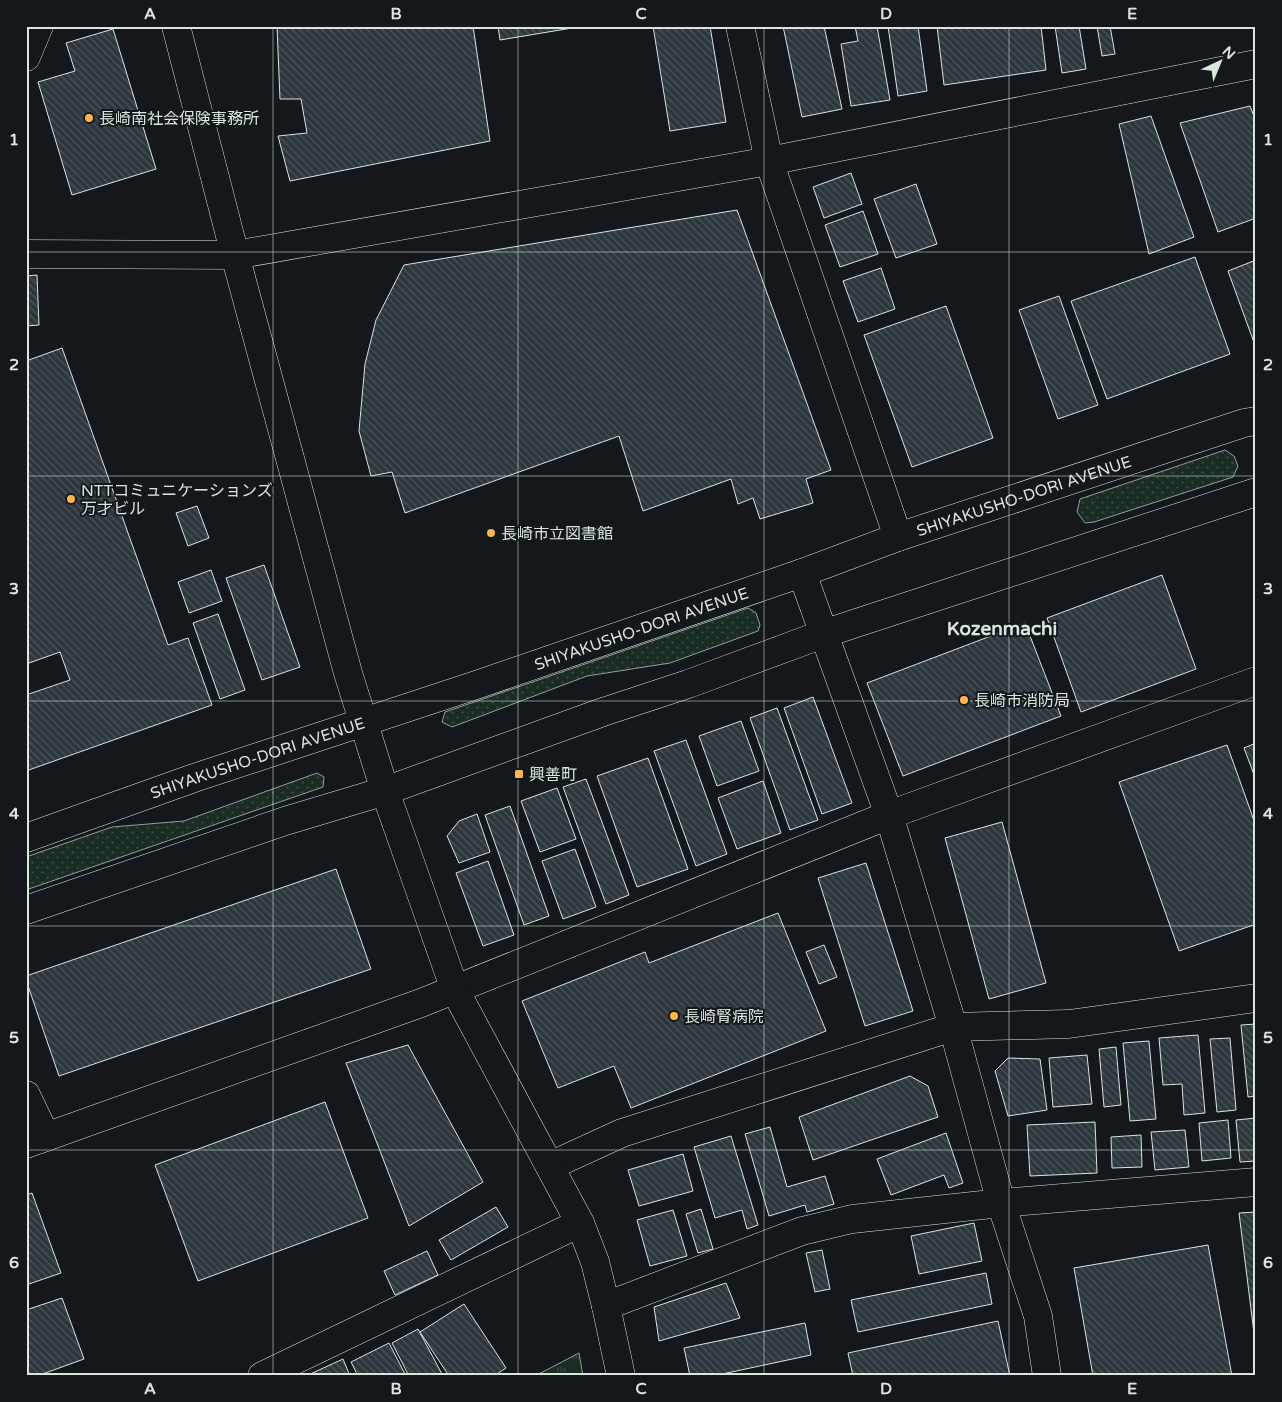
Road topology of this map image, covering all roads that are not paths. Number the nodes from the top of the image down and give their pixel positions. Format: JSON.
{"nodes":[{"id":1,"x":39,"y":26,"type":"edge"},
{"id":2,"x":176,"y":26,"type":"edge"},
{"id":3,"x":740,"y":26,"type":"edge"},
{"id":4,"x":26,"y":57,"type":"edge"},
{"id":5,"x":1256,"y":64,"type":"edge"},
{"id":6,"x":769,"y":161,"type":"junction"},
{"id":7,"x":26,"y":254,"type":"edge"},
{"id":8,"x":235,"y":255,"type":"junction"},
{"id":9,"x":1256,"y":421,"type":"edge"},
{"id":10,"x":1256,"y":492,"type":"edge"},
{"id":11,"x":898,"y":537,"type":"junction"},
{"id":12,"x":802,"y":573,"type":"junction"},
{"id":13,"x":823,"y":634,"type":"junction"},
{"id":14,"x":1256,"y":681,"type":"edge"},
{"id":15,"x":363,"y":722,"type":"junction"},
{"id":16,"x":385,"y":791,"type":"junction"},
{"id":17,"x":889,"y":815,"type":"junction"},
{"id":18,"x":26,"y":838,"type":"edge"},
{"id":19,"x":26,"y":910,"type":"edge"},
{"id":20,"x":455,"y":990,"type":"junction"},
{"id":21,"x":1256,"y":998,"type":"edge"},
{"id":22,"x":953,"y":1027,"type":"junction"},
{"id":23,"x":26,"y":1095,"type":"edge"},
{"id":24,"x":36,"y":1141,"type":"edge"},
{"id":25,"x":550,"y":1166,"type":"junction"},
{"id":26,"x":1256,"y":1182,"type":"edge"},
{"id":27,"x":1001,"y":1203,"type":"junction"},
{"id":28,"x":580,"y":1223,"type":"junction"},
{"id":29,"x":606,"y":1306,"type":"junction"},
{"id":30,"x":262,"y":1376,"type":"edge"},
{"id":31,"x":621,"y":1376,"type":"edge"},
{"id":32,"x":1047,"y":1376,"type":"edge"}],
"edges":[{"from":1,"to":4,"type":"main road"},
{"from":2,"to":8,"type":"main road"},
{"from":3,"to":6,"type":"main road"},
{"from":5,"to":6,"type":"main road"},
{"from":6,"to":8,"type":"main road"},
{"from":6,"to":11,"type":"main road"},
{"from":7,"to":8,"type":"main road"},
{"from":8,"to":15,"type":"main road"},
{"from":9,"to":11,"type":"main road","name":"SHIYAKUSHO-DORI AVENUE"},
{"from":10,"to":13,"type":"main road"},
{"from":11,"to":12,"type":"main road","name":"SHIYAKUSHO-DORI AVENUE"},
{"from":12,"to":13,"type":"main road"},
{"from":12,"to":15,"type":"main road","name":"SHIYAKUSHO-DORI AVENUE"},
{"from":13,"to":16,"type":"main road"},
{"from":13,"to":17,"type":"main road"},
{"from":14,"to":17,"type":"main road"},
{"from":15,"to":16,"type":"main road"},
{"from":15,"to":18,"type":"main road","name":"SHIYAKUSHO-DORI AVENUE"},
{"from":16,"to":19,"type":"main road"},
{"from":16,"to":20,"type":"main road"},
{"from":17,"to":20,"type":"main road"},
{"from":17,"to":22,"type":"main road"},
{"from":20,"to":24,"type":"main road"},
{"from":20,"to":25,"type":"main road"},
{"from":21,"to":22,"type":"main road"},
{"from":22,"to":25,"type":"main road"},
{"from":22,"to":27,"type":"main road"},
{"from":23,"to":24,"type":"main road"},
{"from":25,"to":28,"type":"main road"},
{"from":26,"to":27,"type":"main road"},
{"from":27,"to":29,"type":"main road"},
{"from":27,"to":32,"type":"main road"},
{"from":28,"to":29,"type":"main road"},
{"from":28,"to":30,"type":"main road"},
{"from":29,"to":31,"type":"main road"}]}
